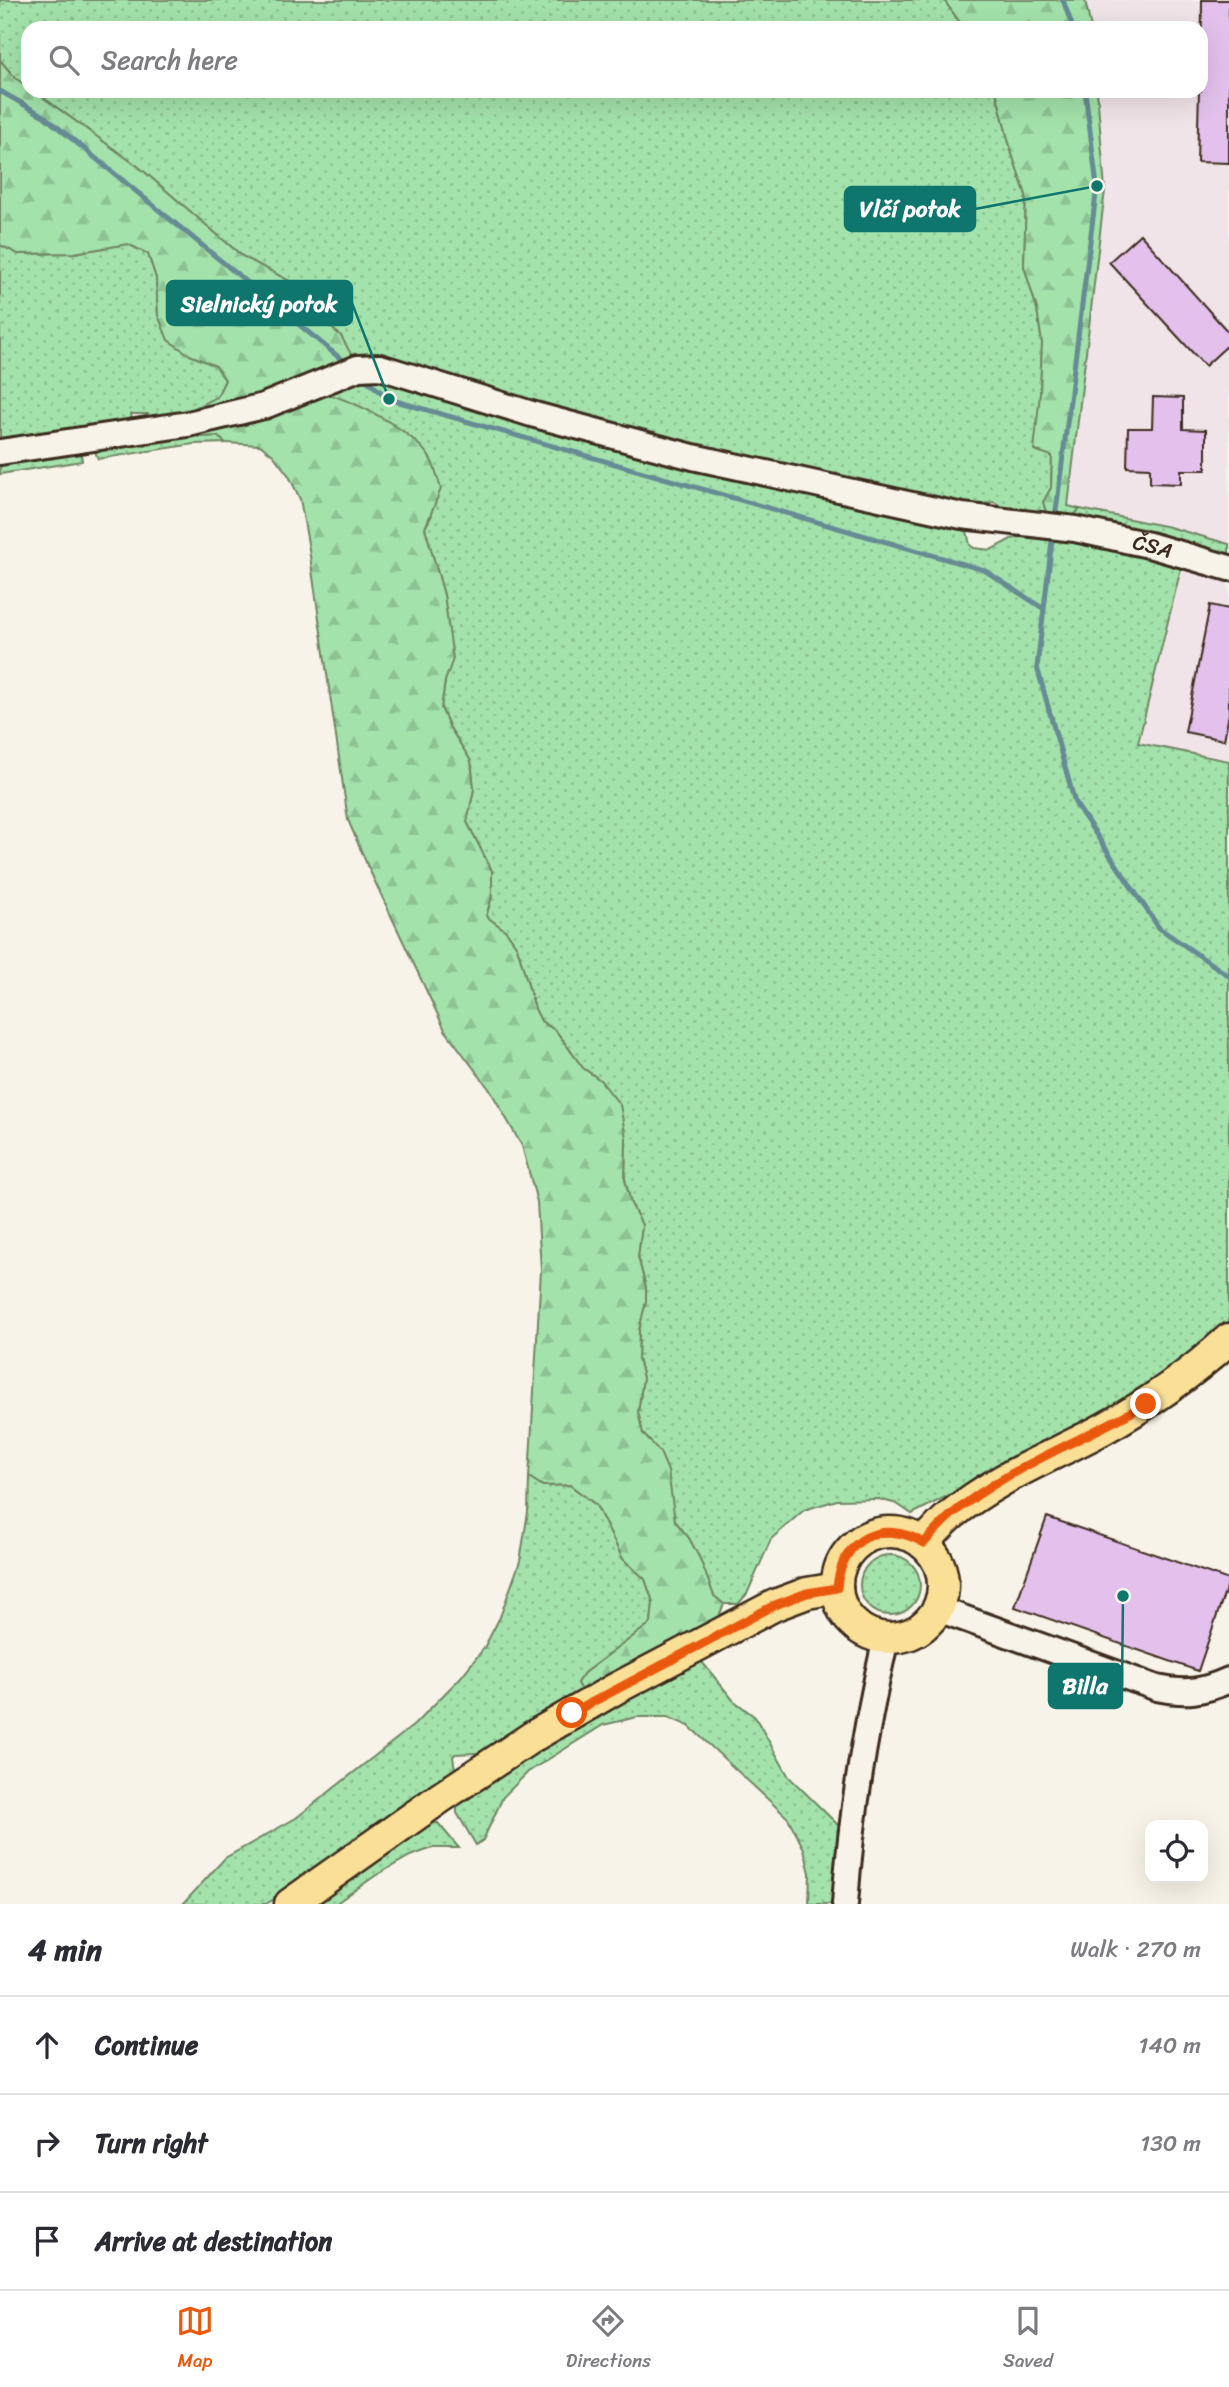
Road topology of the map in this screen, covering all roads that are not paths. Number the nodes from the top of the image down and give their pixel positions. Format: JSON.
{"nodes":[{"id":1,"x":0,"y":452,"type":"edge"},
{"id":2,"x":1229,"y":568,"type":"edge"},
{"id":3,"x":1229,"y":1339,"type":"edge"},
{"id":4,"x":924,"y":1543,"type":"junction"},
{"id":5,"x":837,"y":1588,"type":"junction"},
{"id":6,"x":938,"y":1609,"type":"junction"},
{"id":7,"x":886,"y":1638,"type":"junction"},
{"id":8,"x":1229,"y":1680,"type":"edge"},
{"id":9,"x":290,"y":1904,"type":"edge"},
{"id":10,"x":845,"y":1904,"type":"edge"}],
"edges":[{"from":1,"to":2,"type":"street","name":"ČSA"},
{"from":3,"to":4,"type":"main road"},
{"from":4,"to":5,"type":"main road"},
{"from":4,"to":6,"type":"main road"},
{"from":5,"to":7,"type":"main road"},
{"from":5,"to":9,"type":"main road"},
{"from":6,"to":7,"type":"main road"},
{"from":6,"to":8,"type":"street"},
{"from":7,"to":10,"type":"street"}]}
